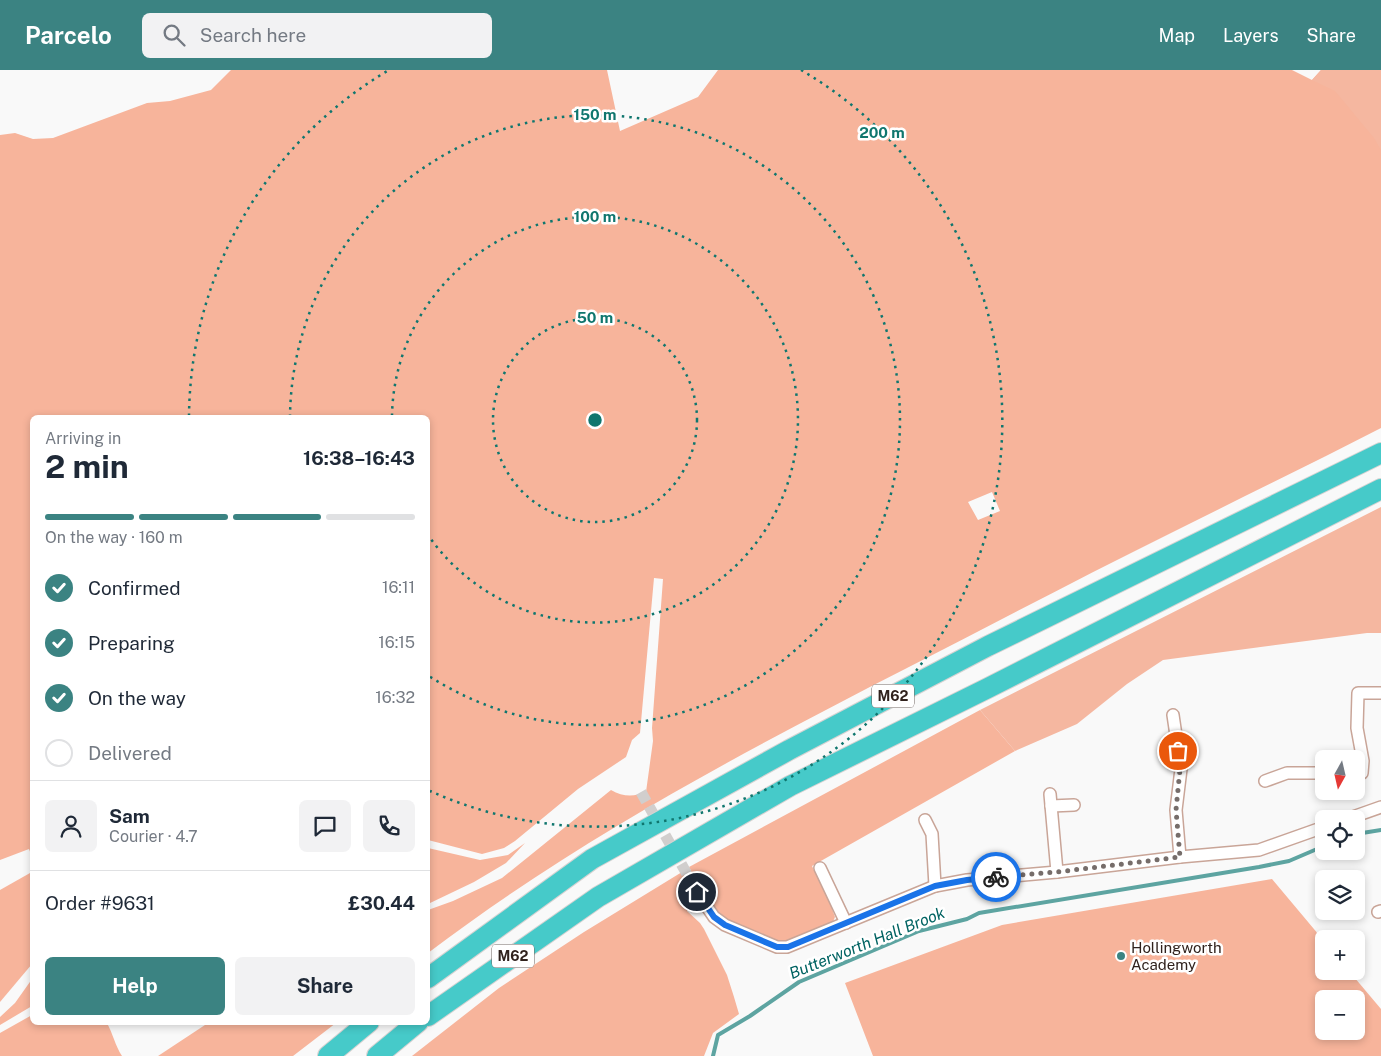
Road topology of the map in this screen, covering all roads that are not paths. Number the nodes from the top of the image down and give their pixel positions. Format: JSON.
{"nodes":[{"id":1,"x":1381,"y":453,"type":"edge"},
{"id":2,"x":1381,"y":489,"type":"edge"},
{"id":3,"x":1381,"y":694,"type":"edge"},
{"id":4,"x":1173,"y":715,"type":"dead end"},
{"id":5,"x":1361,"y":750,"type":"edge"},
{"id":6,"x":1315,"y":773,"type":"edge"},
{"id":7,"x":1265,"y":781,"type":"dead end"},
{"id":8,"x":1050,"y":794,"type":"dead end"},
{"id":9,"x":1074,"y":805,"type":"dead end"},
{"id":10,"x":1051,"y":806,"type":"junction"},
{"id":11,"x":1381,"y":807,"type":"edge"},
{"id":12,"x":1365,"y":813,"type":"edge"},
{"id":13,"x":925,"y":820,"type":"dead end"},
{"id":14,"x":1315,"y":830,"type":"edge"},
{"id":15,"x":1180,"y":857,"type":"junction"},
{"id":16,"x":820,"y":868,"type":"dead end"},
{"id":17,"x":1057,"y":872,"type":"junction"},
{"id":18,"x":935,"y":886,"type":"junction"},
{"id":19,"x":697,"y":892,"type":"tunnel mouth"},
{"id":20,"x":846,"y":923,"type":"junction"},
{"id":21,"x":430,"y":977,"type":"edge"},
{"id":22,"x":430,"y":1015,"type":"edge"},
{"id":23,"x":365,"y":1025,"type":"edge"},
{"id":24,"x":414,"y":1025,"type":"edge"},
{"id":25,"x":328,"y":1056,"type":"edge"},
{"id":26,"x":376,"y":1056,"type":"edge"}],
"edges":[{"from":1,"to":21,"type":"highway","number":"M62"},
{"from":2,"to":22,"type":"highway","number":"M62"},
{"from":3,"to":5,"type":"street"},
{"from":4,"to":15,"type":"street"},
{"from":6,"to":7,"type":"street"},
{"from":8,"to":10,"type":"street"},
{"from":9,"to":10,"type":"street"},
{"from":10,"to":17,"type":"street"},
{"from":11,"to":12,"type":"street"},
{"from":13,"to":18,"type":"street"},
{"from":14,"to":15,"type":"street"},
{"from":15,"to":17,"type":"street"},
{"from":16,"to":20,"type":"street"},
{"from":17,"to":18,"type":"street"},
{"from":18,"to":20,"type":"street"},
{"from":19,"to":20,"type":"street"},
{"from":23,"to":25,"type":"highway"},
{"from":24,"to":26,"type":"highway"}]}
